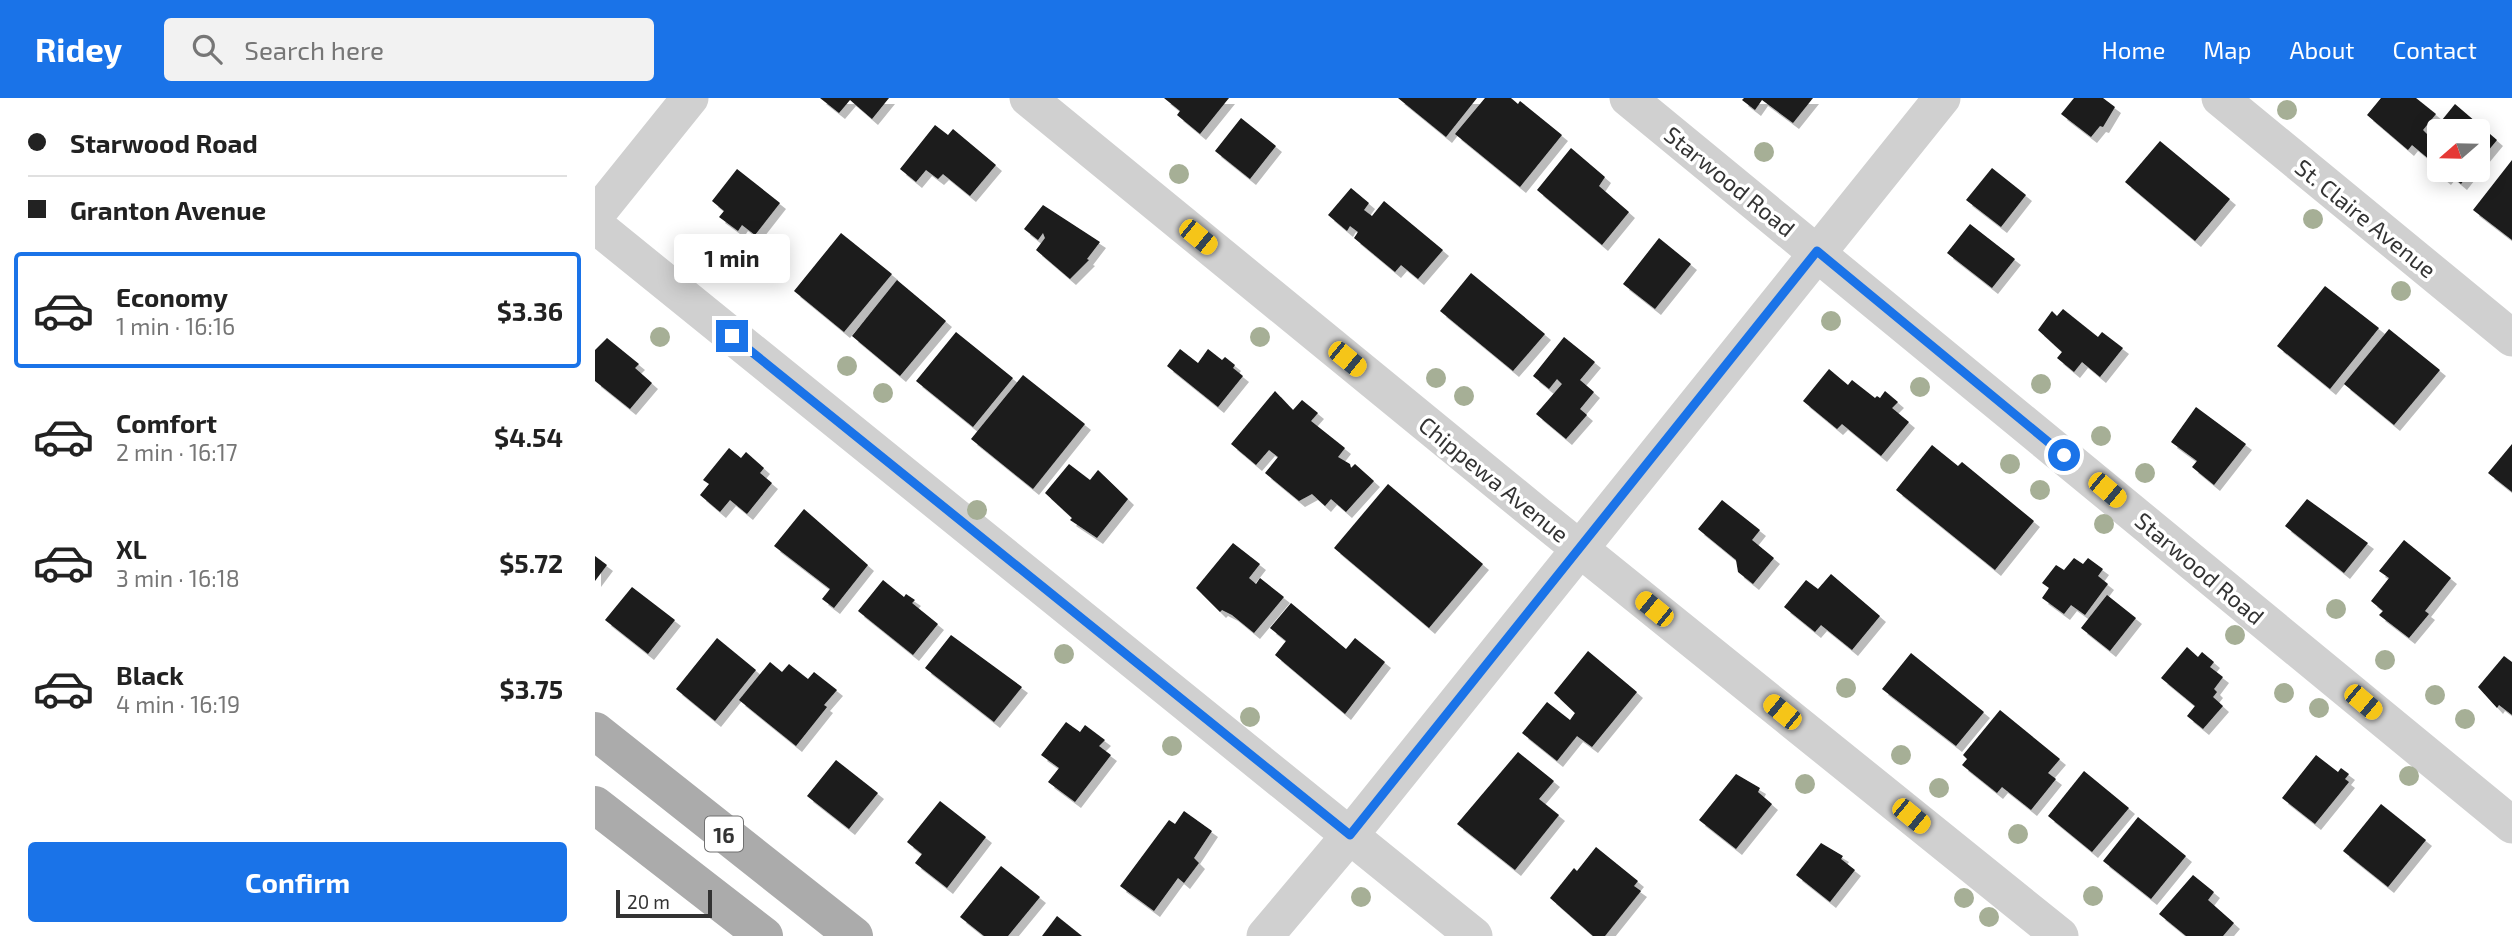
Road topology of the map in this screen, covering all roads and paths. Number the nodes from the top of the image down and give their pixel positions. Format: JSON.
{"nodes":[{"id":1,"x":690,"y":98,"type":"edge"},
{"id":2,"x":1028,"y":98,"type":"edge"},
{"id":3,"x":1628,"y":98,"type":"edge"},
{"id":4,"x":1942,"y":98,"type":"edge"},
{"id":5,"x":2220,"y":98,"type":"edge"},
{"id":6,"x":595,"y":216,"type":"edge"},
{"id":7,"x":595,"y":225,"type":"edge"},
{"id":8,"x":1817,"y":251,"type":"junction"},
{"id":9,"x":2512,"y":338,"type":"edge"},
{"id":10,"x":1580,"y":550,"type":"junction"},
{"id":11,"x":595,"y":730,"type":"edge"},
{"id":12,"x":595,"y":805,"type":"edge"},
{"id":13,"x":2512,"y":825,"type":"edge"},
{"id":14,"x":1350,"y":835,"type":"junction"},
{"id":15,"x":760,"y":935,"type":"edge"},
{"id":16,"x":854,"y":936,"type":"edge"},
{"id":17,"x":1265,"y":936,"type":"edge"},
{"id":18,"x":1474,"y":936,"type":"edge"},
{"id":19,"x":2060,"y":936,"type":"edge"}],
"edges":[{"from":1,"to":6,"type":"street"},
{"from":2,"to":10,"type":"street","name":"Chippewa Avenue"},
{"from":3,"to":8,"type":"street","name":"Starwood Road"},
{"from":4,"to":8,"type":"street"},
{"from":5,"to":9,"type":"street","name":"St. Claire Avenue"},
{"from":7,"to":14,"type":"street"},
{"from":8,"to":10,"type":"street"},
{"from":8,"to":13,"type":"street","name":"Starwood Road"},
{"from":10,"to":14,"type":"street"},
{"from":10,"to":19,"type":"street","name":"Chippewa Avenue"},
{"from":11,"to":16,"type":"main road","number":"16"},
{"from":12,"to":15,"type":"main road","number":"16"},
{"from":14,"to":17,"type":"street"},
{"from":14,"to":18,"type":"street"}]}
